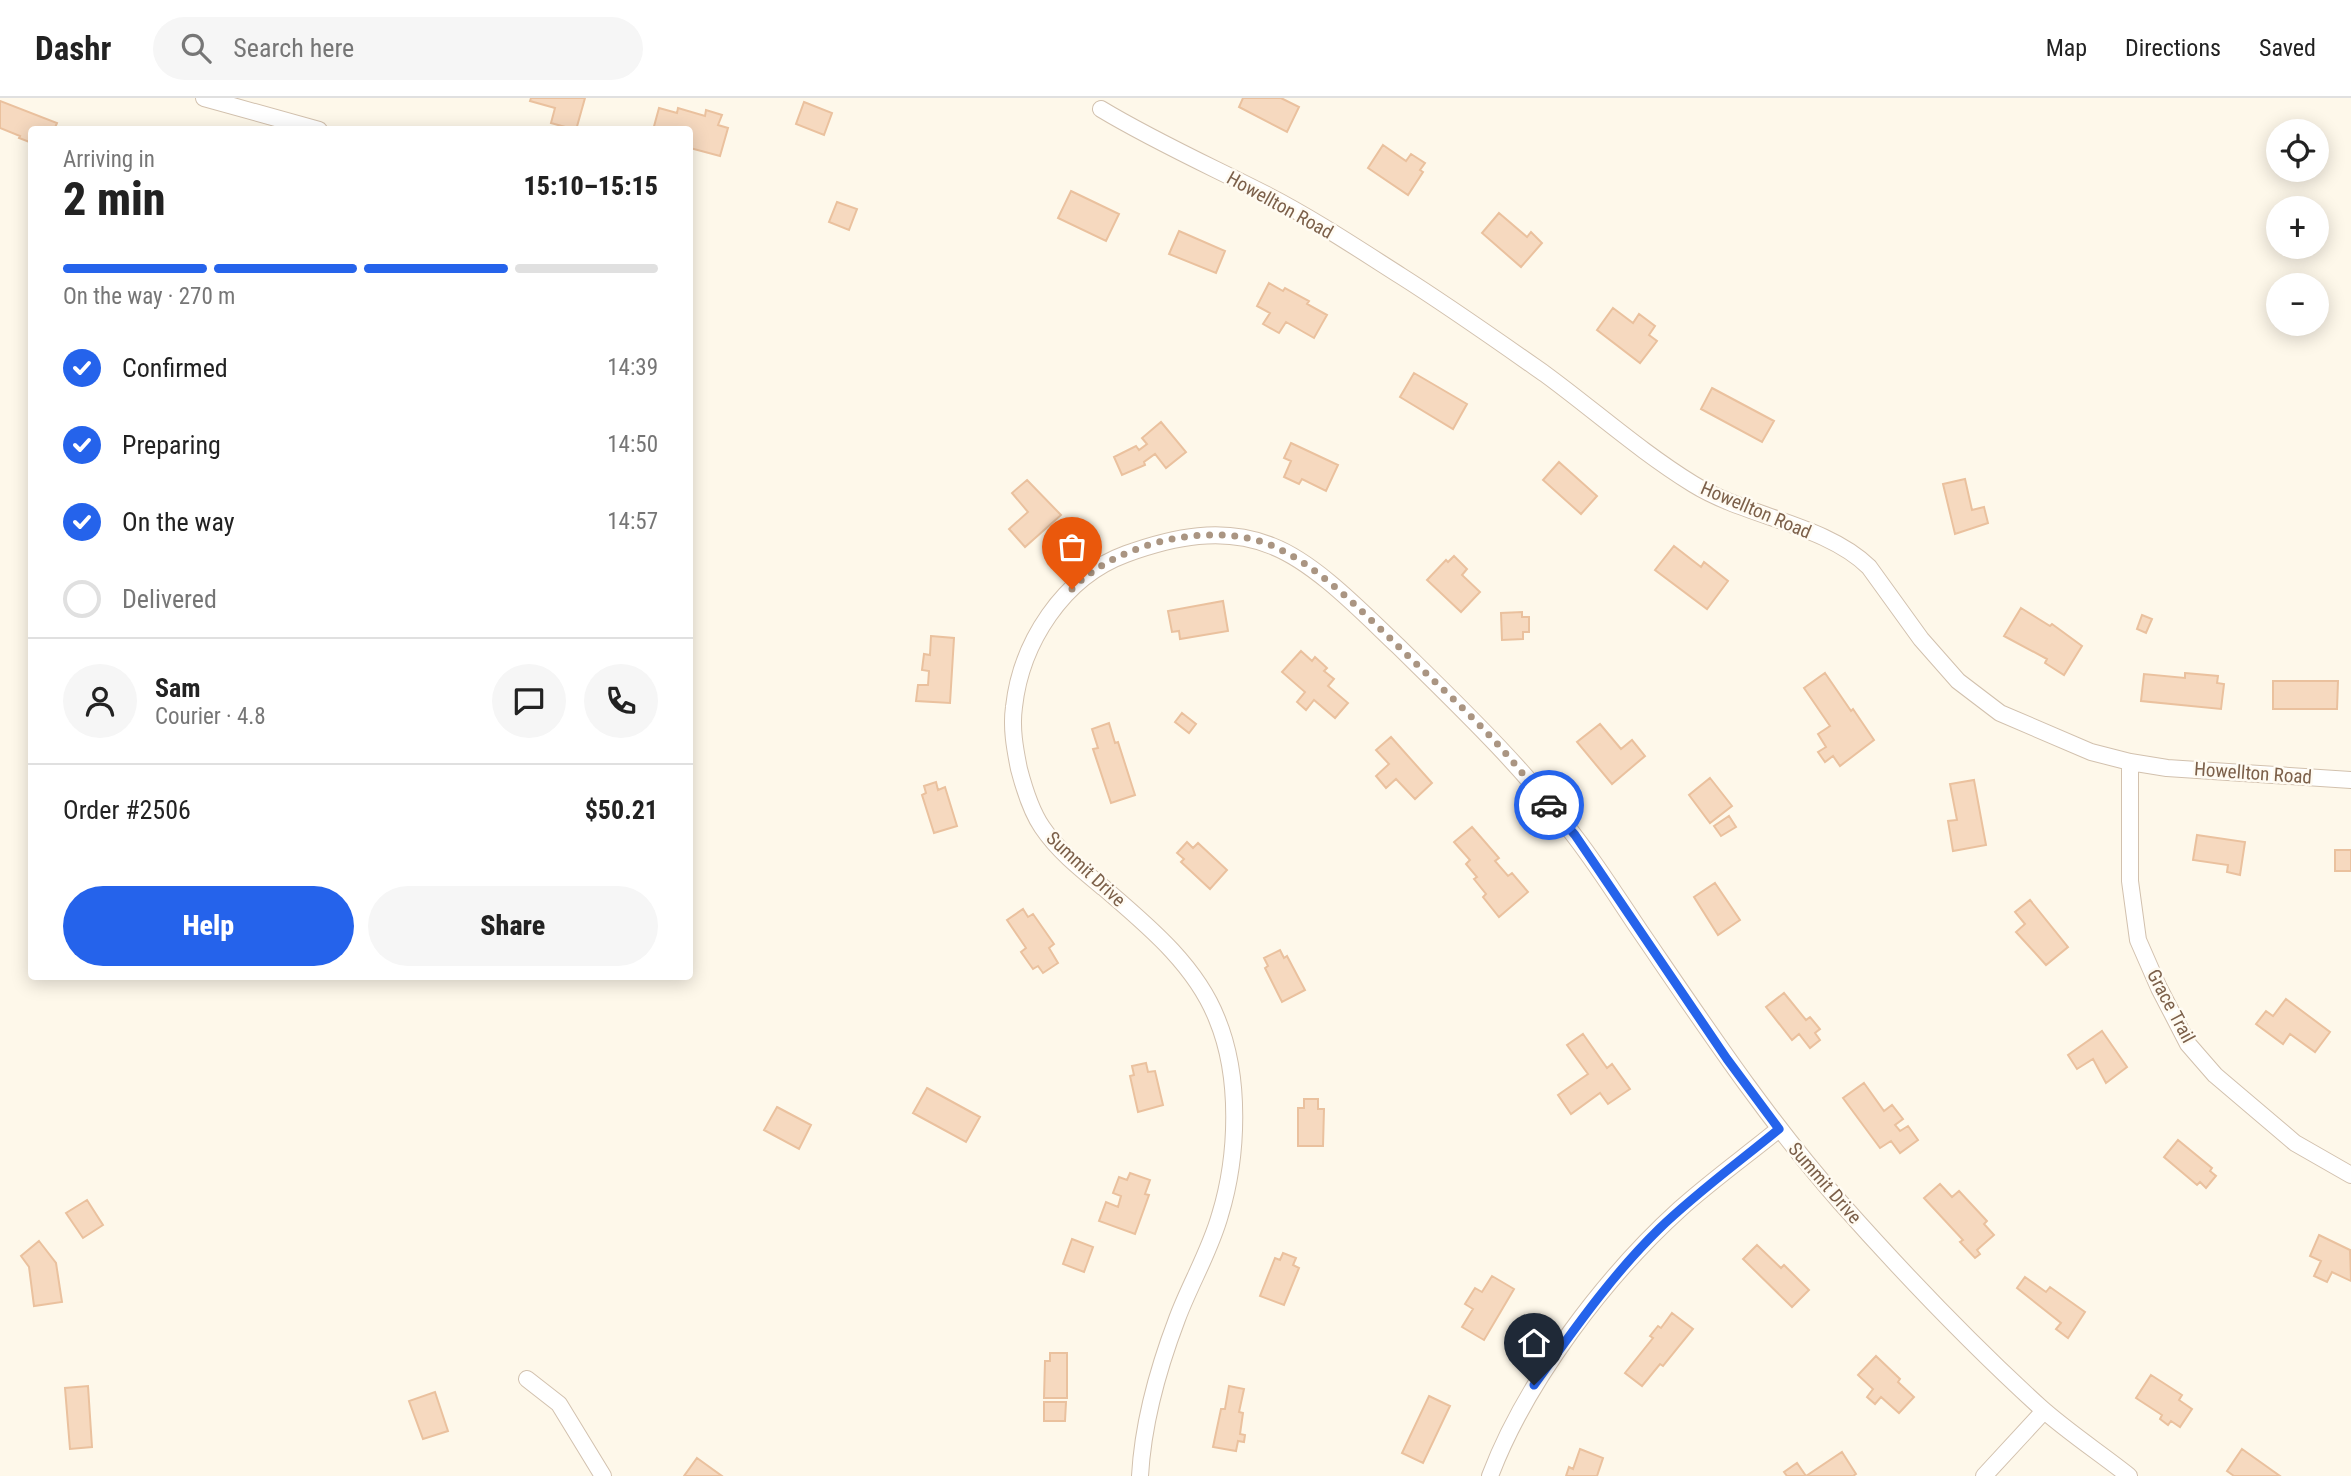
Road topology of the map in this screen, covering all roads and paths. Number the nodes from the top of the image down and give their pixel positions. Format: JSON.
{"nodes":[{"id":1,"x":204,"y":98,"type":"edge"},
{"id":2,"x":1101,"y":109,"type":"dead end"},
{"id":3,"x":305,"y":126,"type":"edge"},
{"id":4,"x":2130,"y":762,"type":"junction"},
{"id":5,"x":2351,"y":779,"type":"edge"},
{"id":6,"x":1779,"y":1129,"type":"junction"},
{"id":7,"x":2351,"y":1175,"type":"edge"},
{"id":8,"x":527,"y":1379,"type":"dead end"},
{"id":9,"x":2044,"y":1411,"type":"junction"},
{"id":10,"x":603,"y":1476,"type":"edge"},
{"id":11,"x":1140,"y":1476,"type":"edge"},
{"id":12,"x":1490,"y":1476,"type":"edge"},
{"id":13,"x":1984,"y":1476,"type":"edge"},
{"id":14,"x":2129,"y":1476,"type":"edge"}],
"edges":[{"from":1,"to":3,"type":"street"},
{"from":2,"to":4,"type":"street","name":"Howellton Road"},
{"from":4,"to":5,"type":"street","name":"Howellton Road"},
{"from":4,"to":7,"type":"street","name":"Grace Trail"},
{"from":6,"to":9,"type":"street","name":"Summit Drive"},
{"from":6,"to":11,"type":"street","name":"Summit Drive"},
{"from":6,"to":12,"type":"street"},
{"from":8,"to":10,"type":"street"},
{"from":9,"to":13,"type":"street"},
{"from":9,"to":14,"type":"street","name":"Summit Drive"}]}
